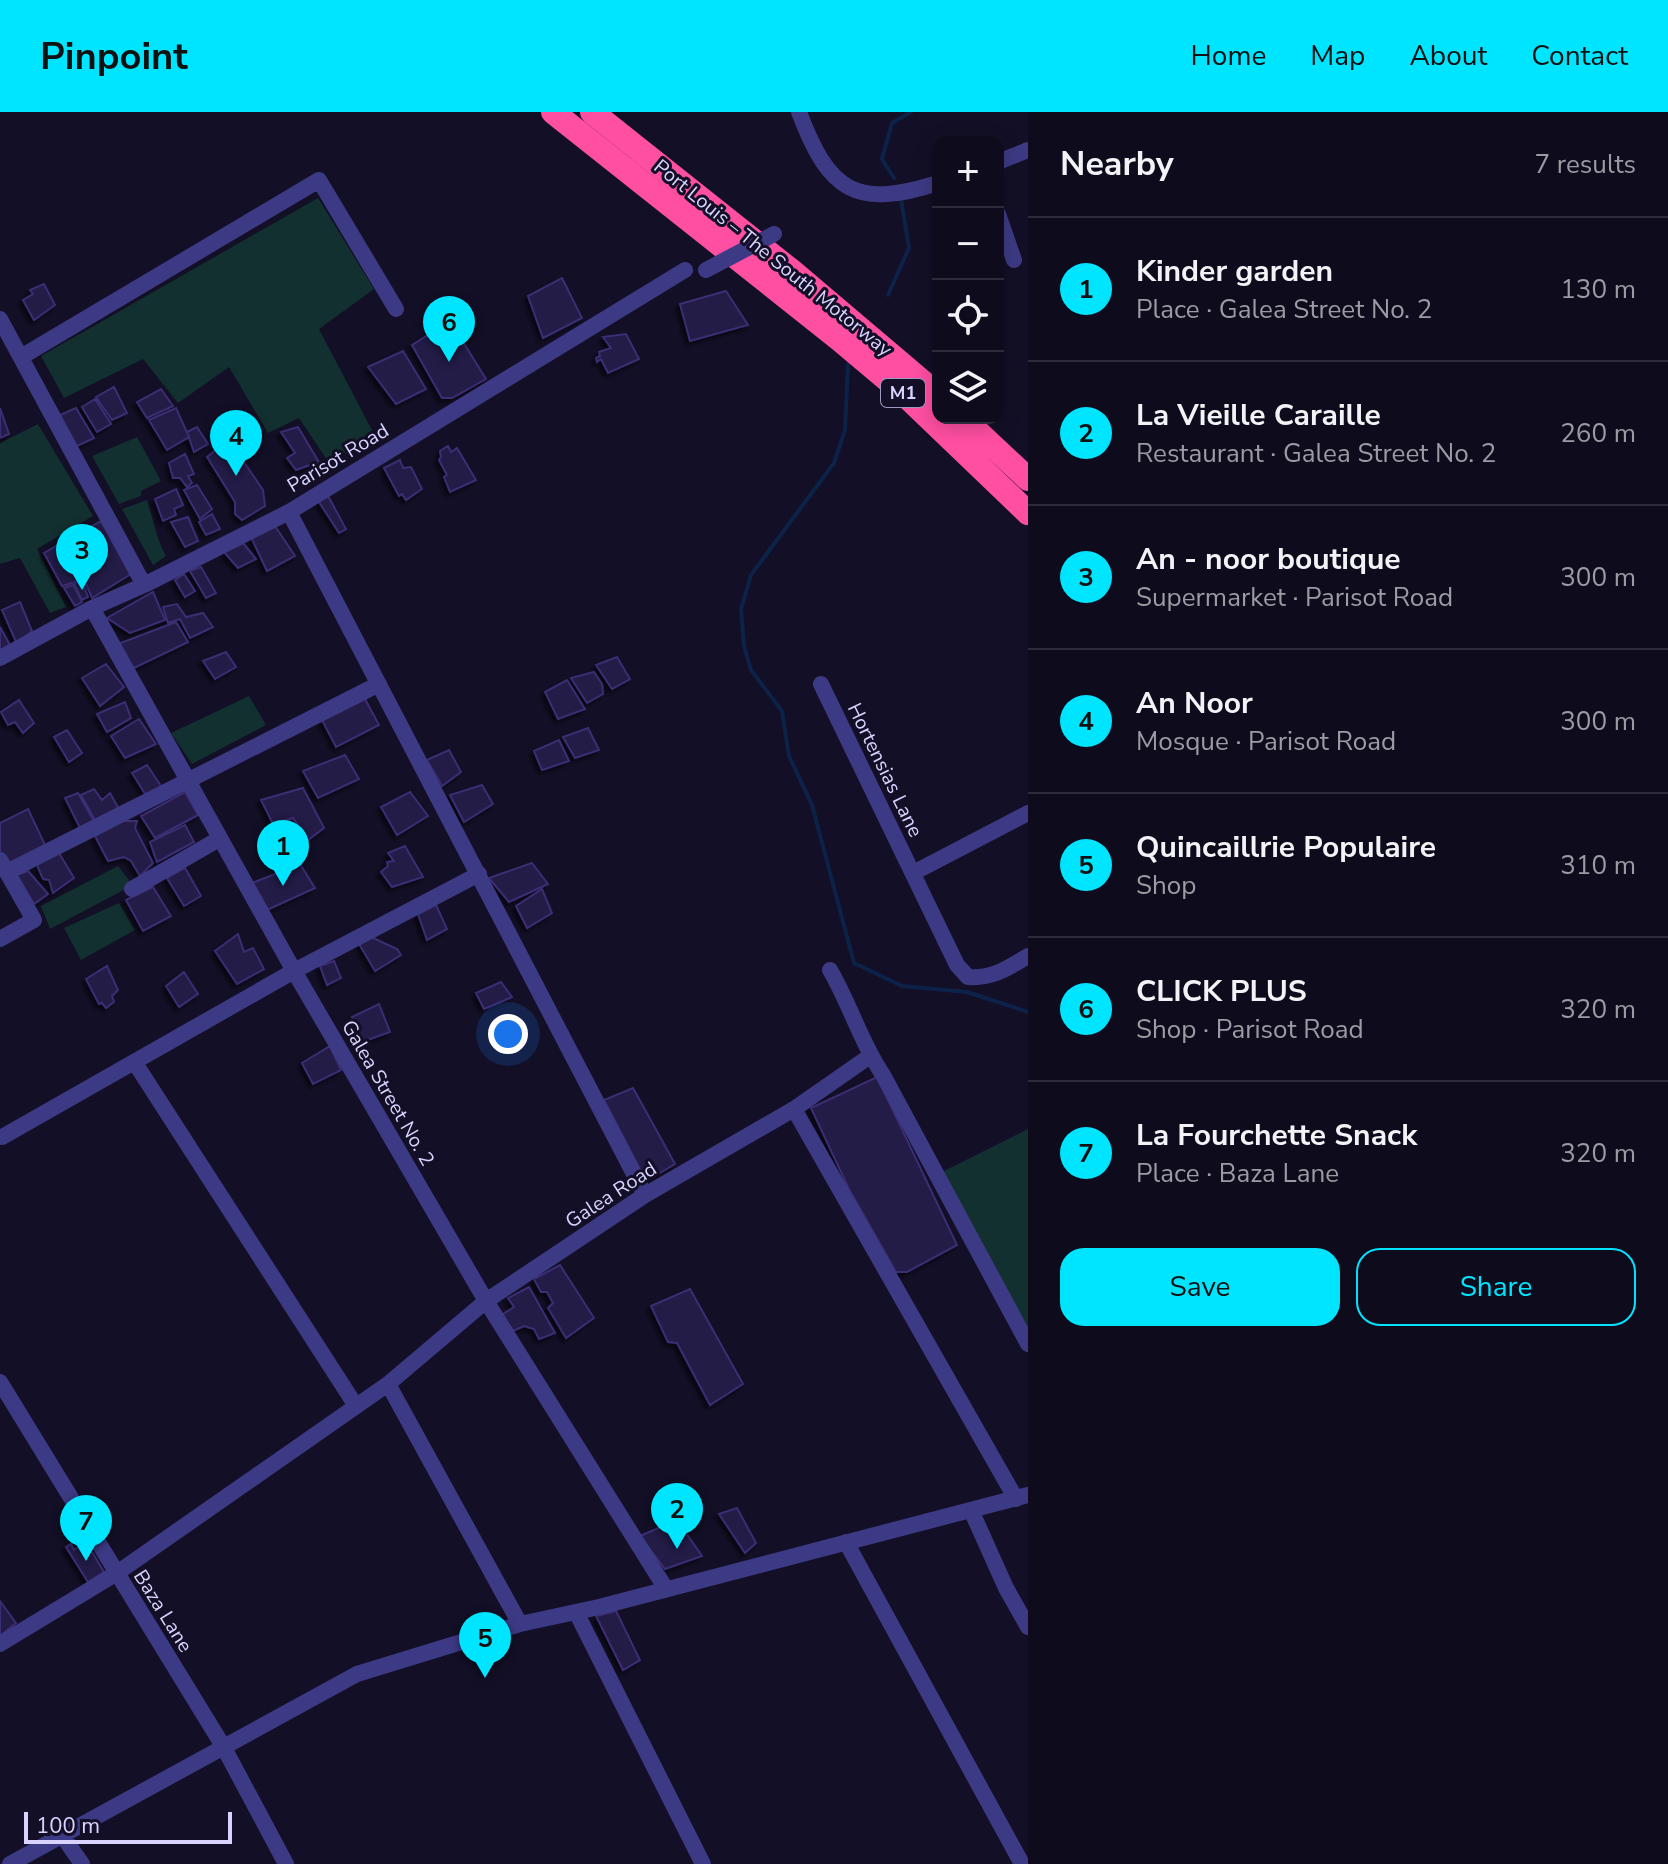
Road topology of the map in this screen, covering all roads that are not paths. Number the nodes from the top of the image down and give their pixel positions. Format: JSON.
{"nodes":[{"id":1,"x":553,"y":112,"type":"edge"},
{"id":2,"x":592,"y":112,"type":"edge"},
{"id":3,"x":799,"y":112,"type":"edge"},
{"id":4,"x":1028,"y":150,"type":"edge"},
{"id":5,"x":1004,"y":160,"type":"edge"},
{"id":6,"x":932,"y":185,"type":"edge"},
{"id":7,"x":1004,"y":231,"type":"edge"},
{"id":8,"x":774,"y":234,"type":"dead end"},
{"id":9,"x":1014,"y":260,"type":"dead end"},
{"id":10,"x":685,"y":270,"type":"dead end"},
{"id":11,"x":706,"y":270,"type":"dead end"},
{"id":12,"x":396,"y":309,"type":"dead end"},
{"id":13,"x":0,"y":319,"type":"edge"},
{"id":14,"x":21,"y":357,"type":"junction"},
{"id":15,"x":932,"y":390,"type":"edge"},
{"id":16,"x":969,"y":424,"type":"edge"},
{"id":17,"x":1028,"y":479,"type":"edge"},
{"id":18,"x":289,"y":512,"type":"junction"},
{"id":19,"x":1028,"y":513,"type":"edge"},
{"id":20,"x":144,"y":585,"type":"junction"},
{"id":21,"x":92,"y":608,"type":"junction"},
{"id":22,"x":0,"y":658,"type":"edge"},
{"id":23,"x":379,"y":684,"type":"junction"},
{"id":24,"x":821,"y":684,"type":"dead end"},
{"id":25,"x":188,"y":782,"type":"junction"},
{"id":26,"x":1028,"y":813,"type":"edge"},
{"id":27,"x":219,"y":839,"type":"junction"},
{"id":28,"x":4,"y":866,"type":"edge"},
{"id":29,"x":913,"y":873,"type":"junction"},
{"id":30,"x":479,"y":874,"type":"junction"},
{"id":31,"x":132,"y":889,"type":"dead end"},
{"id":32,"x":0,"y":939,"type":"edge"},
{"id":33,"x":1028,"y":956,"type":"edge"},
{"id":34,"x":830,"y":970,"type":"dead end"},
{"id":35,"x":294,"y":971,"type":"junction"},
{"id":36,"x":870,"y":1056,"type":"junction"},
{"id":37,"x":135,"y":1063,"type":"junction"},
{"id":38,"x":794,"y":1109,"type":"junction"},
{"id":39,"x":2,"y":1137,"type":"dead end"},
{"id":40,"x":645,"y":1195,"type":"junction"},
{"id":41,"x":486,"y":1301,"type":"junction"},
{"id":42,"x":1028,"y":1344,"type":"edge"},
{"id":43,"x":0,"y":1382,"type":"edge"},
{"id":44,"x":388,"y":1384,"type":"junction"},
{"id":45,"x":356,"y":1406,"type":"junction"},
{"id":46,"x":1022,"y":1497,"type":"edge"},
{"id":47,"x":971,"y":1510,"type":"junction"},
{"id":48,"x":846,"y":1542,"type":"junction"},
{"id":49,"x":117,"y":1573,"type":"junction"},
{"id":50,"x":666,"y":1589,"type":"junction"},
{"id":51,"x":576,"y":1612,"type":"junction"},
{"id":52,"x":520,"y":1624,"type":"junction"},
{"id":53,"x":1028,"y":1627,"type":"edge"},
{"id":54,"x":0,"y":1644,"type":"edge"},
{"id":55,"x":223,"y":1746,"type":"junction"},
{"id":56,"x":62,"y":1835,"type":"junction"},
{"id":57,"x":10,"y":1864,"type":"edge"},
{"id":58,"x":82,"y":1864,"type":"edge"},
{"id":59,"x":286,"y":1864,"type":"edge"},
{"id":60,"x":703,"y":1864,"type":"edge"},
{"id":61,"x":1022,"y":1864,"type":"edge"}],
"edges":[{"from":1,"to":19,"type":"highway","name":"Port Louis – The South Motorway","number":"M1"},
{"from":2,"to":15,"type":"highway","name":"Port Louis – The South Motorway","number":"M1"},
{"from":3,"to":6,"type":"street"},
{"from":4,"to":5,"type":"street"},
{"from":7,"to":9,"type":"street"},
{"from":8,"to":11,"type":"street","bridge":true},
{"from":10,"to":18,"type":"street","name":"Parisot Road"},
{"from":12,"to":14,"type":"street"},
{"from":13,"to":14,"type":"street"},
{"from":14,"to":20,"type":"street"},
{"from":16,"to":17,"type":"highway"},
{"from":18,"to":20,"type":"street","name":"Parisot Road"},
{"from":18,"to":23,"type":"street"},
{"from":20,"to":21,"type":"street","name":"Parisot Road"},
{"from":21,"to":22,"type":"street","name":"Parisot Road"},
{"from":21,"to":25,"type":"street","name":"Galea Street No. 2"},
{"from":23,"to":25,"type":"street"},
{"from":23,"to":30,"type":"street"},
{"from":24,"to":29,"type":"street","name":"Hortensias Lane"},
{"from":25,"to":27,"type":"street","name":"Galea Street No. 2"},
{"from":25,"to":28,"type":"street"},
{"from":26,"to":29,"type":"street"},
{"from":27,"to":31,"type":"street"},
{"from":27,"to":35,"type":"street","name":"Galea Street No. 2"},
{"from":28,"to":32,"type":"street"},
{"from":29,"to":33,"type":"street","name":"Hortensias Lane"},
{"from":30,"to":35,"type":"street"},
{"from":30,"to":40,"type":"street"},
{"from":34,"to":36,"type":"street"},
{"from":35,"to":37,"type":"street"},
{"from":35,"to":41,"type":"street","name":"Galea Street No. 2"},
{"from":36,"to":38,"type":"street","name":"Galea Road"},
{"from":36,"to":42,"type":"street"},
{"from":37,"to":39,"type":"street"},
{"from":37,"to":45,"type":"street"},
{"from":38,"to":40,"type":"street","name":"Galea Road"},
{"from":38,"to":46,"type":"street"},
{"from":40,"to":41,"type":"street","name":"Galea Road"},
{"from":41,"to":44,"type":"street","name":"Galea Road"},
{"from":41,"to":50,"type":"street","name":"Galea Street No. 2"},
{"from":43,"to":49,"type":"street","name":"Baza Lane"},
{"from":44,"to":45,"type":"street","name":"Galea Road"},
{"from":44,"to":52,"type":"street"},
{"from":45,"to":49,"type":"street","name":"Galea Road"},
{"from":46,"to":47,"type":"street"},
{"from":47,"to":48,"type":"street"},
{"from":47,"to":53,"type":"street"},
{"from":48,"to":50,"type":"street"},
{"from":48,"to":61,"type":"street"},
{"from":49,"to":54,"type":"street","name":"Galea Road"},
{"from":49,"to":55,"type":"street","name":"Baza Lane"},
{"from":50,"to":51,"type":"street"},
{"from":51,"to":52,"type":"street"},
{"from":51,"to":60,"type":"street"},
{"from":52,"to":55,"type":"street"},
{"from":55,"to":56,"type":"street"},
{"from":55,"to":59,"type":"street","name":"Baza Lane"},
{"from":56,"to":57,"type":"street"},
{"from":56,"to":58,"type":"street"}]}
